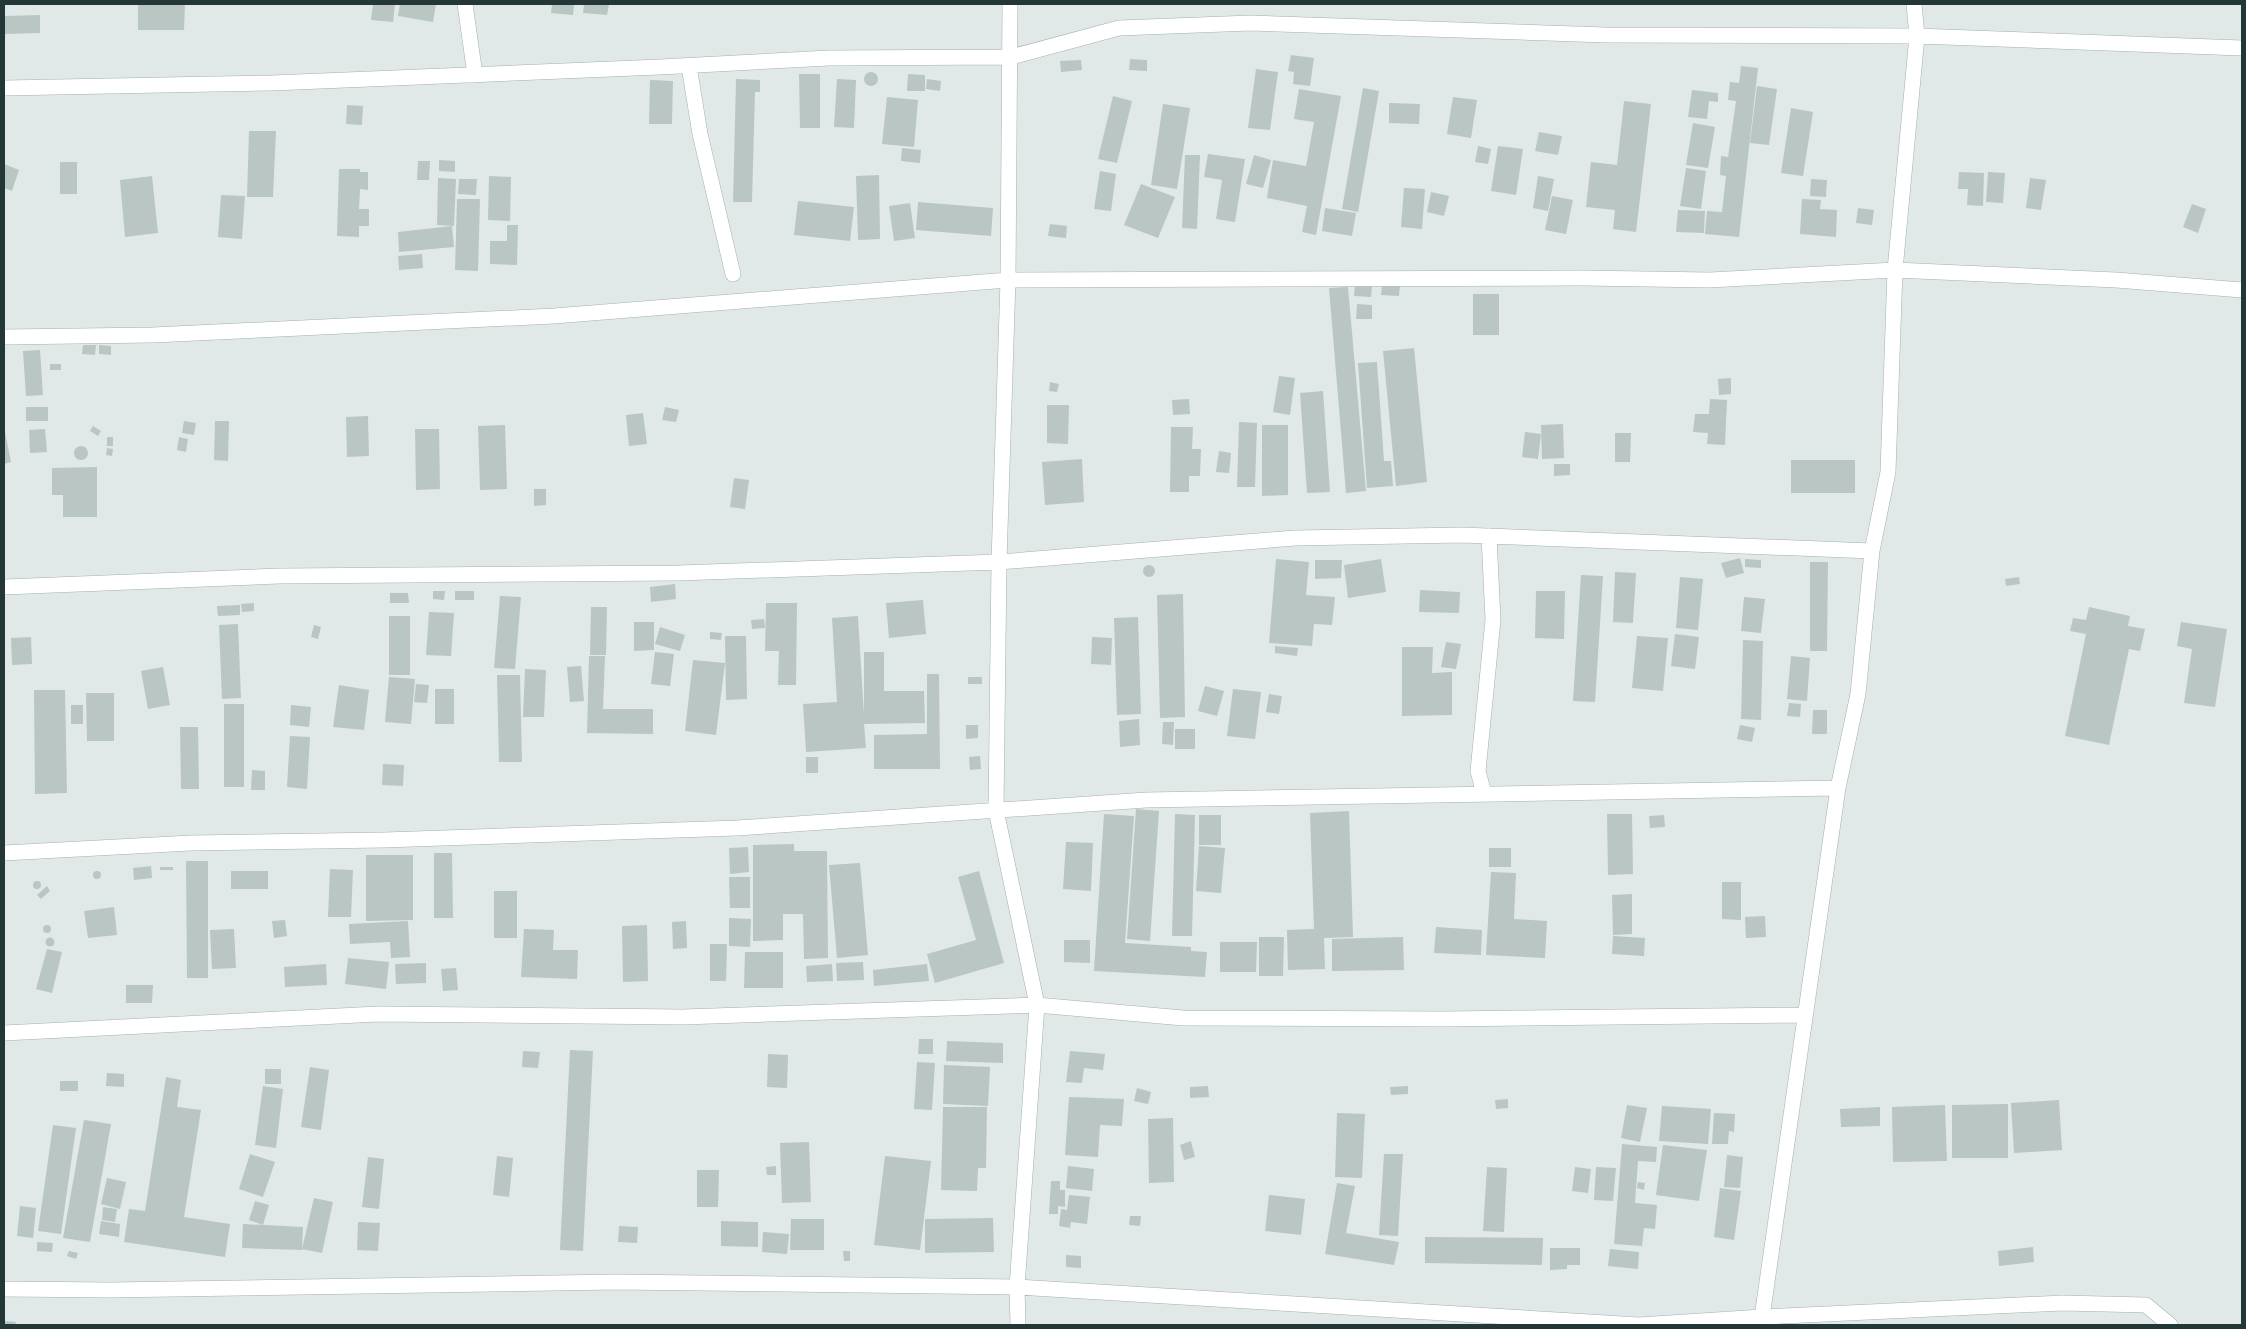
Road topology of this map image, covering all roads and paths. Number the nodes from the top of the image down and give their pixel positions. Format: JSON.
{"nodes":[{"id":1,"x":465,"y":4,"type":"edge"},
{"id":2,"x":1010,"y":4,"type":"edge"},
{"id":3,"x":1914,"y":4,"type":"edge"},
{"id":4,"x":1917,"y":36,"type":"junction"},
{"id":5,"x":2242,"y":48,"type":"edge"},
{"id":6,"x":1010,"y":57,"type":"junction"},
{"id":7,"x":688,"y":66,"type":"junction"},
{"id":8,"x":475,"y":75,"type":"junction"},
{"id":9,"x":4,"y":88,"type":"edge"},
{"id":10,"x":1895,"y":270,"type":"junction"},
{"id":11,"x":733,"y":274,"type":"dead end"},
{"id":12,"x":1008,"y":280,"type":"junction"},
{"id":13,"x":2242,"y":290,"type":"edge"},
{"id":14,"x":4,"y":337,"type":"edge"},
{"id":15,"x":1489,"y":536,"type":"junction"},
{"id":16,"x":1872,"y":551,"type":"junction"},
{"id":17,"x":999,"y":562,"type":"junction"},
{"id":18,"x":4,"y":587,"type":"edge"},
{"id":19,"x":1838,"y":788,"type":"junction"},
{"id":20,"x":1484,"y":794,"type":"junction"},
{"id":21,"x":996,"y":810,"type":"junction"},
{"id":22,"x":4,"y":853,"type":"edge"},
{"id":23,"x":1036,"y":1005,"type":"junction"},
{"id":24,"x":1804,"y":1015,"type":"junction"},
{"id":25,"x":4,"y":1033,"type":"edge"},
{"id":26,"x":1017,"y":1287,"type":"junction"},
{"id":27,"x":4,"y":1289,"type":"edge"},
{"id":28,"x":1763,"y":1321,"type":"edge"},
{"id":29,"x":1018,"y":1325,"type":"edge"},
{"id":30,"x":2170,"y":1325,"type":"edge"}],
"edges":[{"from":1,"to":8,"type":"street"},
{"from":2,"to":6,"type":"street"},
{"from":3,"to":4,"type":"street"},
{"from":4,"to":5,"type":"street"},
{"from":4,"to":6,"type":"street"},
{"from":4,"to":10,"type":"street"},
{"from":6,"to":7,"type":"street"},
{"from":6,"to":12,"type":"street"},
{"from":7,"to":8,"type":"street"},
{"from":7,"to":11,"type":"street"},
{"from":8,"to":9,"type":"street"},
{"from":10,"to":12,"type":"street"},
{"from":10,"to":13,"type":"street"},
{"from":10,"to":16,"type":"street"},
{"from":12,"to":14,"type":"street"},
{"from":12,"to":17,"type":"street"},
{"from":15,"to":16,"type":"street"},
{"from":15,"to":17,"type":"street"},
{"from":15,"to":20,"type":"street"},
{"from":16,"to":19,"type":"street"},
{"from":17,"to":18,"type":"street"},
{"from":17,"to":21,"type":"street"},
{"from":19,"to":20,"type":"street"},
{"from":19,"to":24,"type":"street"},
{"from":20,"to":21,"type":"street"},
{"from":21,"to":22,"type":"street"},
{"from":21,"to":23,"type":"street"},
{"from":23,"to":24,"type":"street"},
{"from":23,"to":25,"type":"street"},
{"from":23,"to":26,"type":"street"},
{"from":24,"to":28,"type":"street"},
{"from":26,"to":27,"type":"street"},
{"from":26,"to":28,"type":"street"},
{"from":26,"to":29,"type":"street"},
{"from":28,"to":30,"type":"street"}]}
